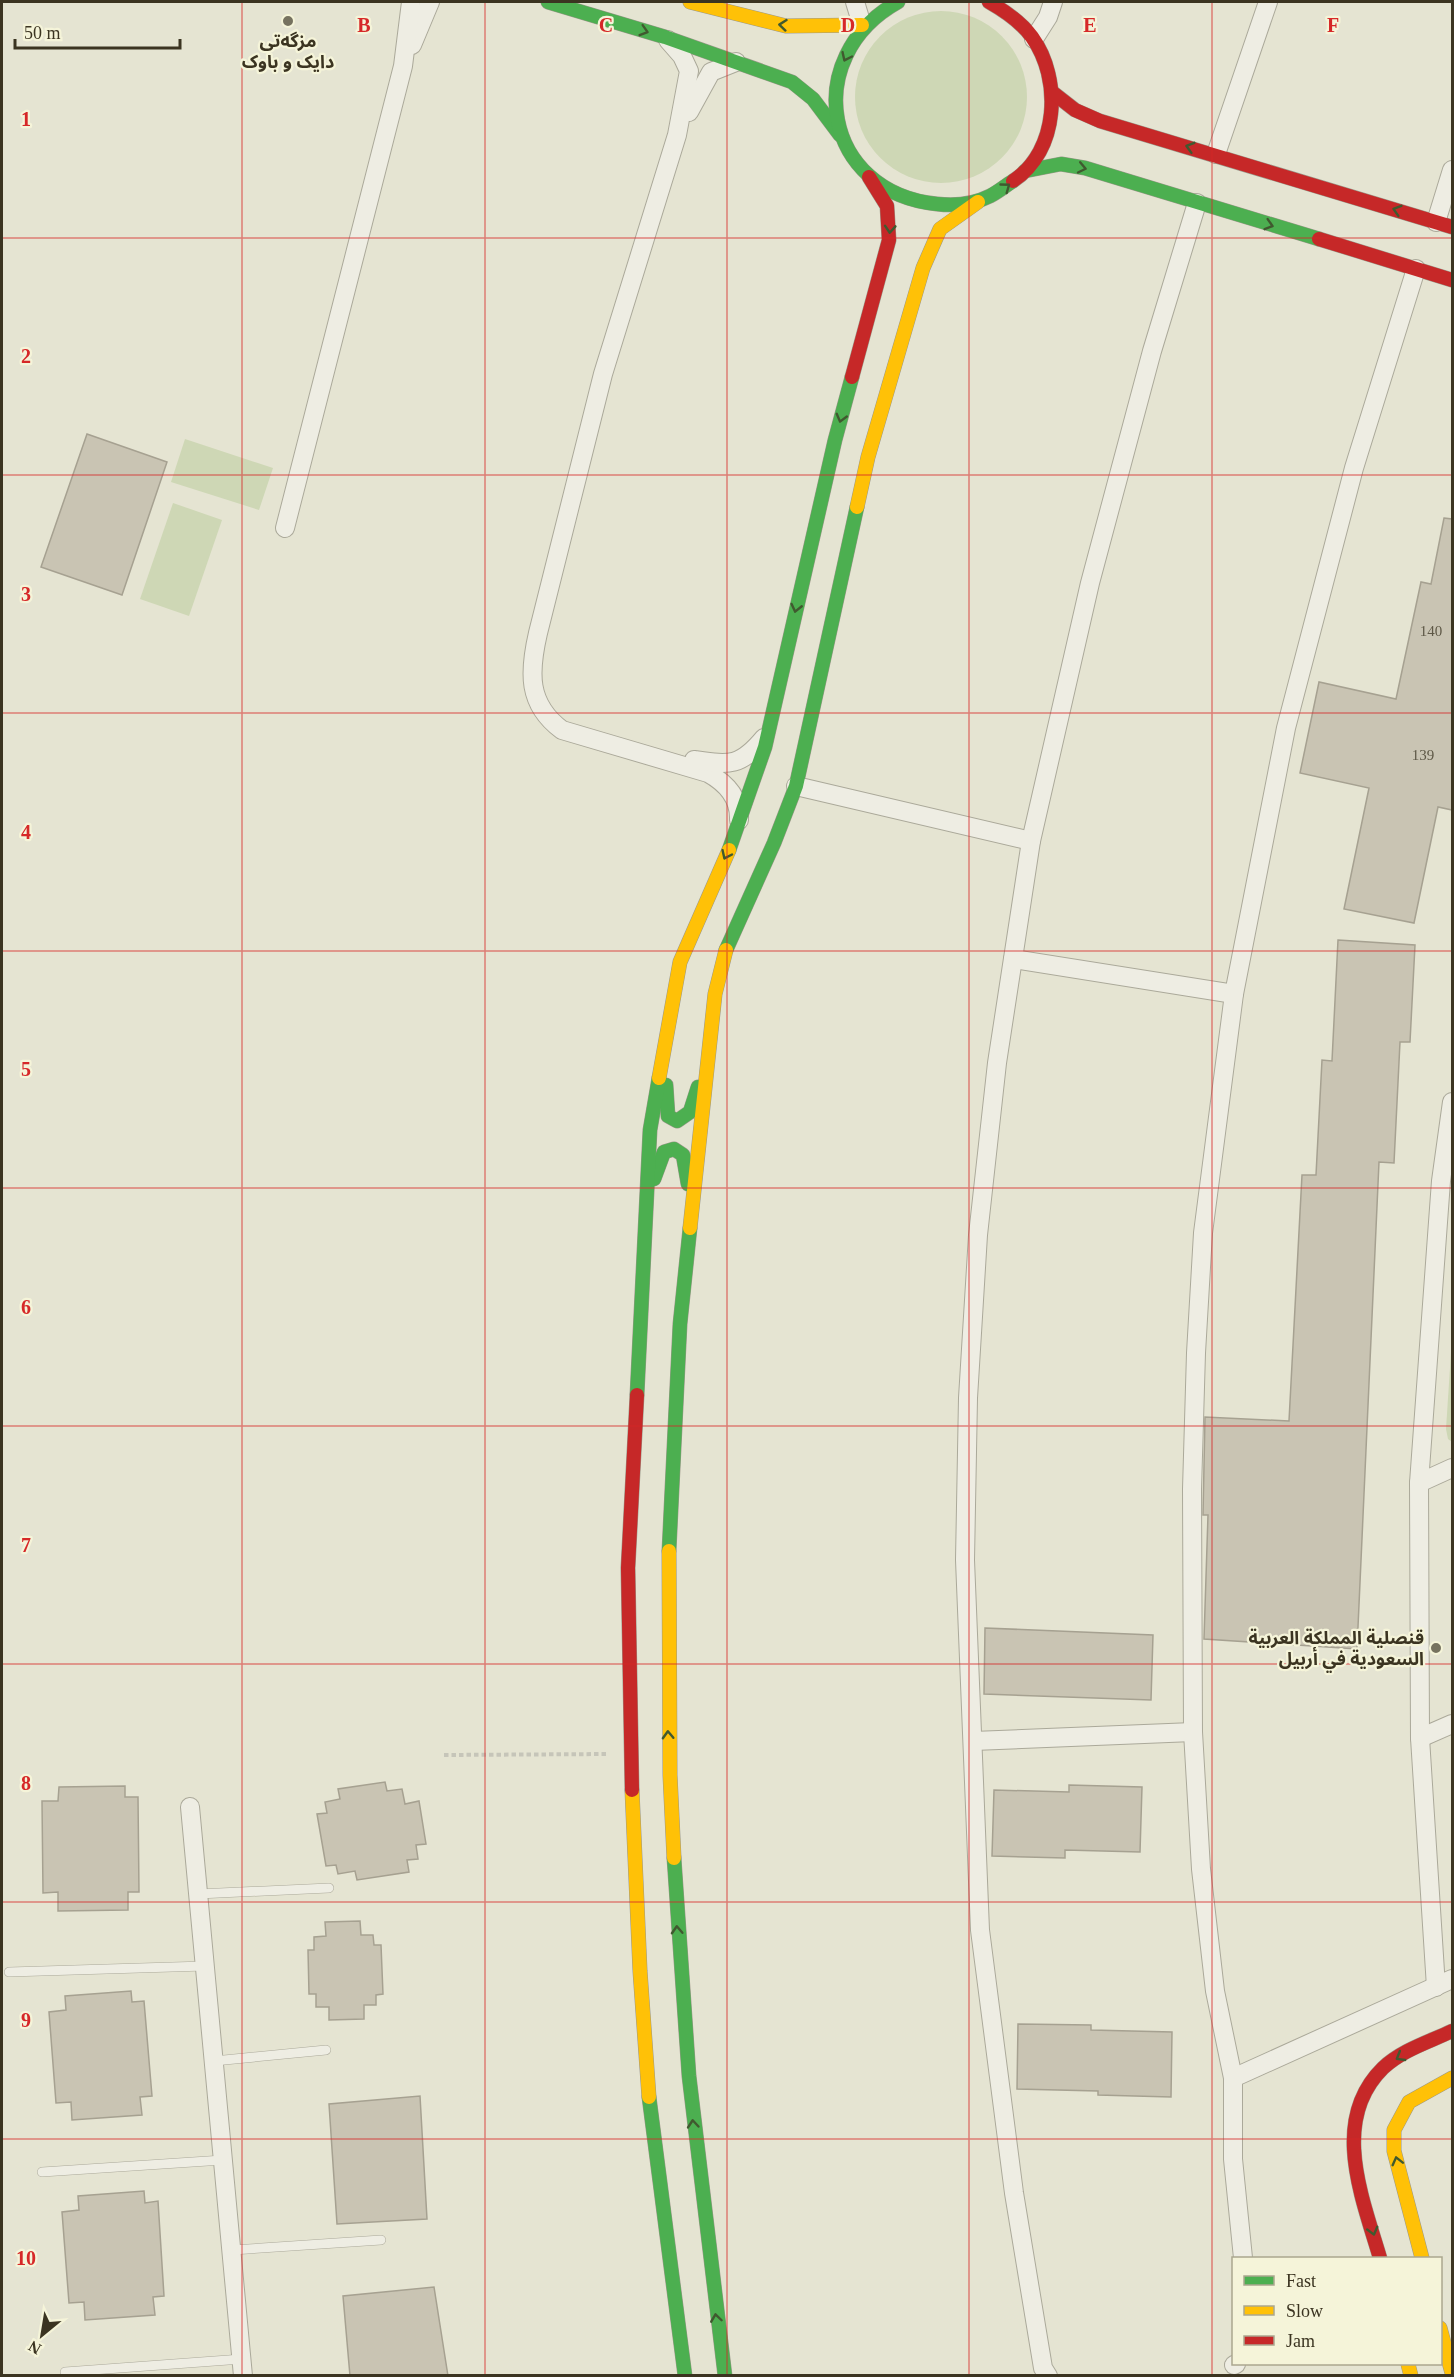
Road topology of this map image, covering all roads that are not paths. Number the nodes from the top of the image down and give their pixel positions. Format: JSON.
{"nodes":[{"id":1,"x":411,"y":2,"type":"edge"},
{"id":2,"x":430,"y":2,"type":"edge"},
{"id":3,"x":548,"y":2,"type":"edge"},
{"id":4,"x":690,"y":2,"type":"edge"},
{"id":5,"x":855,"y":2,"type":"edge"},
{"id":6,"x":898,"y":2,"type":"edge"},
{"id":7,"x":989,"y":2,"type":"edge"},
{"id":8,"x":1053,"y":2,"type":"edge"},
{"id":9,"x":1268,"y":2,"type":"edge"},
{"id":10,"x":709,"y":5,"type":"edge"},
{"id":11,"x":862,"y":25,"type":"junction"},
{"id":12,"x":665,"y":38,"type":"junction"},
{"id":13,"x":1034,"y":39,"type":"junction"},
{"id":14,"x":736,"y":62,"type":"junction"},
{"id":15,"x":403,"y":66,"type":"junction"},
{"id":16,"x":1052,"y":92,"type":"junction"},
{"id":17,"x":677,"y":135,"type":"junction"},
{"id":18,"x":851,"y":153,"type":"junction"},
{"id":19,"x":1216,"y":154,"type":"junction"},
{"id":20,"x":1452,"y":170,"type":"edge"},
{"id":21,"x":1025,"y":171,"type":"junction"},
{"id":22,"x":869,"y":177,"type":"junction"},
{"id":23,"x":978,"y":202,"type":"junction"},
{"id":24,"x":1197,"y":203,"type":"junction"},
{"id":25,"x":1444,"y":224,"type":"edge"},
{"id":26,"x":1416,"y":270,"type":"junction"},
{"id":27,"x":1452,"y":280,"type":"edge"},
{"id":28,"x":285,"y":528,"type":"dead end"},
{"id":29,"x":768,"y":733,"type":"junction"},
{"id":30,"x":645,"y":753,"type":"junction"},
{"id":31,"x":796,"y":786,"type":"junction"},
{"id":32,"x":739,"y":825,"type":"junction"},
{"id":33,"x":1031,"y":841,"type":"junction"},
{"id":34,"x":1013,"y":959,"type":"junction"},
{"id":35,"x":1234,"y":994,"type":"junction"},
{"id":36,"x":667,"y":1031,"type":"junction"},
{"id":37,"x":713,"y":1033,"type":"junction"},
{"id":38,"x":1452,"y":1102,"type":"edge"},
{"id":39,"x":648,"y":1202,"type":"junction"},
{"id":40,"x":691,"y":1211,"type":"junction"},
{"id":41,"x":1452,"y":1468,"type":"edge"},
{"id":42,"x":1419,"y":1483,"type":"junction"},
{"id":43,"x":1452,"y":1724,"type":"edge"},
{"id":44,"x":1193,"y":1732,"type":"junction"},
{"id":45,"x":1420,"y":1738,"type":"junction"},
{"id":46,"x":973,"y":1741,"type":"junction"},
{"id":47,"x":190,"y":1807,"type":"dead end"},
{"id":48,"x":329,"y":1888,"type":"dead end"},
{"id":49,"x":198,"y":1894,"type":"junction"},
{"id":50,"x":205,"y":1966,"type":"junction"},
{"id":51,"x":9,"y":1972,"type":"dead end"},
{"id":52,"x":1444,"y":1983,"type":"edge"},
{"id":53,"x":1452,"y":2031,"type":"edge"},
{"id":54,"x":326,"y":2050,"type":"dead end"},
{"id":55,"x":214,"y":2061,"type":"junction"},
{"id":56,"x":1233,"y":2078,"type":"junction"},
{"id":57,"x":1452,"y":2078,"type":"edge"},
{"id":58,"x":223,"y":2160,"type":"junction"},
{"id":59,"x":42,"y":2172,"type":"dead end"},
{"id":60,"x":381,"y":2240,"type":"dead end"},
{"id":61,"x":232,"y":2250,"type":"junction"},
{"id":62,"x":1244,"y":2257,"type":"edge"},
{"id":63,"x":1379,"y":2257,"type":"edge"},
{"id":64,"x":1421,"y":2257,"type":"edge"},
{"id":65,"x":1442,"y":2336,"type":"edge"},
{"id":66,"x":243,"y":2367,"type":"edge"},
{"id":67,"x":65,"y":2372,"type":"dead end"},
{"id":68,"x":1452,"y":2373,"type":"edge"},
{"id":69,"x":685,"y":2376,"type":"edge"},
{"id":70,"x":725,"y":2376,"type":"edge"},
{"id":71,"x":1048,"y":2376,"type":"edge"}],
"edges":[{"from":1,"to":15,"type":"street"},
{"from":2,"to":15,"type":"street"},
{"from":3,"to":12,"type":"street","one_way":true},
{"from":4,"to":10,"type":"street"},
{"from":5,"to":11,"type":"street"},
{"from":6,"to":11,"type":"street"},
{"from":7,"to":13,"type":"street"},
{"from":8,"to":13,"type":"street"},
{"from":9,"to":19,"type":"street"},
{"from":11,"to":10,"type":"street","one_way":true},
{"from":11,"to":18,"type":"street","one_way":true},
{"from":12,"to":14,"type":"street"},
{"from":12,"to":17,"type":"street"},
{"from":13,"to":16,"type":"street"},
{"from":14,"to":17,"type":"street"},
{"from":14,"to":18,"type":"street"},
{"from":15,"to":28,"type":"street"},
{"from":19,"to":16,"type":"street","one_way":true},
{"from":16,"to":21,"type":"street"},
{"from":17,"to":30,"type":"street"},
{"from":18,"to":22,"type":"street"},
{"from":25,"to":19,"type":"street","one_way":true},
{"from":20,"to":25,"type":"street"},
{"from":23,"to":21,"type":"street","one_way":true},
{"from":21,"to":24,"type":"street","one_way":true},
{"from":22,"to":23,"type":"street"},
{"from":22,"to":29,"type":"street","one_way":true},
{"from":23,"to":31,"type":"street"},
{"from":24,"to":26,"type":"street","one_way":true},
{"from":24,"to":33,"type":"street"},
{"from":26,"to":27,"type":"street"},
{"from":26,"to":35,"type":"street"},
{"from":29,"to":30,"type":"street"},
{"from":29,"to":32,"type":"street"},
{"from":30,"to":32,"type":"street"},
{"from":31,"to":33,"type":"street"},
{"from":31,"to":37,"type":"street"},
{"from":32,"to":36,"type":"street","one_way":true},
{"from":33,"to":34,"type":"street"},
{"from":34,"to":35,"type":"street"},
{"from":34,"to":46,"type":"street"},
{"from":35,"to":44,"type":"street"},
{"from":36,"to":37,"type":"street"},
{"from":36,"to":39,"type":"street"},
{"from":37,"to":40,"type":"street"},
{"from":38,"to":42,"type":"street"},
{"from":39,"to":40,"type":"street"},
{"from":39,"to":69,"type":"street"},
{"from":70,"to":40,"type":"street","one_way":true},
{"from":41,"to":42,"type":"street"},
{"from":42,"to":45,"type":"street"},
{"from":43,"to":45,"type":"street"},
{"from":44,"to":46,"type":"street"},
{"from":44,"to":56,"type":"street"},
{"from":45,"to":52,"type":"street"},
{"from":46,"to":71,"type":"street"},
{"from":47,"to":49,"type":"street"},
{"from":48,"to":49,"type":"lane"},
{"from":49,"to":50,"type":"street"},
{"from":50,"to":51,"type":"lane"},
{"from":50,"to":55,"type":"street"},
{"from":52,"to":56,"type":"street"},
{"from":53,"to":63,"type":"street","one_way":true},
{"from":54,"to":55,"type":"lane"},
{"from":55,"to":58,"type":"street"},
{"from":56,"to":62,"type":"street"},
{"from":64,"to":57,"type":"street","one_way":true},
{"from":58,"to":59,"type":"lane"},
{"from":58,"to":61,"type":"street"},
{"from":60,"to":61,"type":"lane"},
{"from":61,"to":66,"type":"street"},
{"from":65,"to":68,"type":"street"},
{"from":66,"to":67,"type":"lane"}]}
